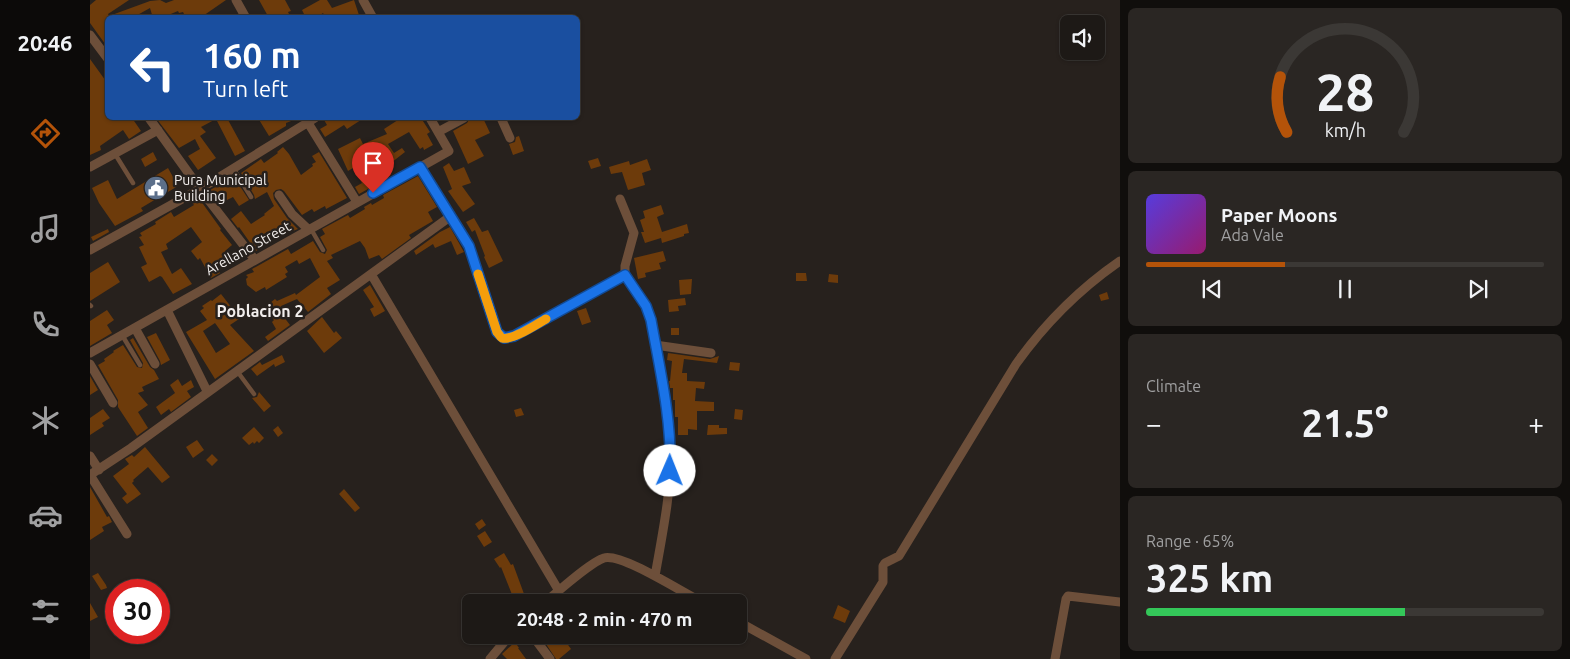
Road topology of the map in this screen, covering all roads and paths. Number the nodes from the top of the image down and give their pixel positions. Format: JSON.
{"nodes":[{"id":1,"x":236,"y":0,"type":"edge"},
{"id":2,"x":362,"y":0,"type":"edge"},
{"id":3,"x":244,"y":15,"type":"edge"},
{"id":4,"x":371,"y":15,"type":"edge"},
{"id":5,"x":90,"y":35,"type":"edge"},
{"id":6,"x":105,"y":55,"type":"edge"},
{"id":7,"x":150,"y":120,"type":"edge"},
{"id":8,"x":307,"y":120,"type":"edge"},
{"id":9,"x":310,"y":120,"type":"edge"},
{"id":10,"x":431,"y":120,"type":"edge"},
{"id":11,"x":460,"y":120,"type":"edge"},
{"id":12,"x":502,"y":120,"type":"edge"},
{"id":13,"x":158,"y":130,"type":"junction"},
{"id":14,"x":438,"y":132,"type":"junction"},
{"id":15,"x":510,"y":138,"type":"dead end"},
{"id":16,"x":115,"y":154,"type":"junction"},
{"id":17,"x":90,"y":167,"type":"edge"},
{"id":18,"x":420,"y":167,"type":"junction"},
{"id":19,"x":233,"y":168,"type":"junction"},
{"id":20,"x":133,"y":183,"type":"dead end"},
{"id":21,"x":200,"y":189,"type":"junction"},
{"id":22,"x":279,"y":195,"type":"dead end"},
{"id":23,"x":251,"y":197,"type":"dead end"},
{"id":24,"x":620,"y":199,"type":"dead end"},
{"id":25,"x":357,"y":202,"type":"junction"},
{"id":26,"x":451,"y":216,"type":"junction"},
{"id":27,"x":310,"y":229,"type":"junction"},
{"id":28,"x":90,"y":250,"type":"edge"},
{"id":29,"x":323,"y":250,"type":"dead end"},
{"id":30,"x":255,"y":260,"type":"junction"},
{"id":31,"x":1120,"y":261,"type":"edge"},
{"id":32,"x":371,"y":274,"type":"junction"},
{"id":33,"x":625,"y":275,"type":"junction"},
{"id":34,"x":166,"y":310,"type":"junction"},
{"id":35,"x":135,"y":328,"type":"junction"},
{"id":36,"x":122,"y":335,"type":"junction"},
{"id":37,"x":655,"y":345,"type":"junction"},
{"id":38,"x":90,"y":353,"type":"edge"},
{"id":39,"x":711,"y":353,"type":"dead end"},
{"id":40,"x":90,"y":364,"type":"edge"},
{"id":41,"x":155,"y":364,"type":"dead end"},
{"id":42,"x":140,"y":365,"type":"dead end"},
{"id":43,"x":236,"y":370,"type":"junction"},
{"id":44,"x":207,"y":392,"type":"junction"},
{"id":45,"x":254,"y":394,"type":"dead end"},
{"id":46,"x":113,"y":403,"type":"dead end"},
{"id":47,"x":90,"y":456,"type":"edge"},
{"id":48,"x":99,"y":470,"type":"junction"},
{"id":49,"x":90,"y":475,"type":"edge"},
{"id":50,"x":127,"y":534,"type":"dead end"},
{"id":51,"x":655,"y":576,"type":"junction"},
{"id":52,"x":559,"y":591,"type":"junction"},
{"id":53,"x":555,"y":594,"type":"edge"},
{"id":54,"x":688,"y":594,"type":"edge"},
{"id":55,"x":1120,"y":602,"type":"edge"},
{"id":56,"x":747,"y":626,"type":"edge"},
{"id":57,"x":504,"y":644,"type":"edge"},
{"id":58,"x":539,"y":644,"type":"edge"},
{"id":59,"x":490,"y":659,"type":"edge"},
{"id":60,"x":550,"y":659,"type":"edge"},
{"id":61,"x":806,"y":659,"type":"edge"},
{"id":62,"x":835,"y":659,"type":"edge"},
{"id":63,"x":1056,"y":659,"type":"edge"}],
"edges":[{"from":1,"to":3,"type":"street"},
{"from":2,"to":4,"type":"street"},
{"from":5,"to":6,"type":"street"},
{"from":7,"to":13,"type":"street"},
{"from":8,"to":19,"type":"street"},
{"from":9,"to":25,"type":"street"},
{"from":10,"to":14,"type":"street"},
{"from":11,"to":14,"type":"street"},
{"from":12,"to":15,"type":"street"},
{"from":13,"to":16,"type":"street"},
{"from":13,"to":21,"type":"street"},
{"from":14,"to":18,"type":"street","name":"Arellano Street"},
{"from":16,"to":17,"type":"street"},
{"from":16,"to":20,"type":"lane"},
{"from":18,"to":25,"type":"street","name":"Arellano Street"},
{"from":18,"to":26,"type":"street"},
{"from":19,"to":21,"type":"street"},
{"from":19,"to":23,"type":"lane"},
{"from":21,"to":28,"type":"street"},
{"from":21,"to":30,"type":"street"},
{"from":22,"to":27,"type":"street"},
{"from":24,"to":33,"type":"street"},
{"from":25,"to":27,"type":"street","name":"Arellano Street"},
{"from":26,"to":32,"type":"street"},
{"from":26,"to":33,"type":"street"},
{"from":27,"to":29,"type":"lane"},
{"from":27,"to":30,"type":"street","name":"Arellano Street"},
{"from":30,"to":34,"type":"street","name":"Arellano Street"},
{"from":31,"to":62,"type":"street"},
{"from":32,"to":43,"type":"street"},
{"from":32,"to":52,"type":"street"},
{"from":33,"to":37,"type":"street"},
{"from":34,"to":35,"type":"street","name":"Arellano Street"},
{"from":34,"to":44,"type":"street"},
{"from":35,"to":36,"type":"street","name":"Arellano Street"},
{"from":35,"to":41,"type":"street"},
{"from":36,"to":38,"type":"street","name":"Arellano Street"},
{"from":36,"to":42,"type":"lane"},
{"from":37,"to":39,"type":"street"},
{"from":37,"to":51,"type":"street"},
{"from":40,"to":46,"type":"street"},
{"from":43,"to":44,"type":"street"},
{"from":43,"to":45,"type":"lane"},
{"from":44,"to":48,"type":"street"},
{"from":47,"to":48,"type":"street"},
{"from":48,"to":49,"type":"street"},
{"from":49,"to":50,"type":"street"},
{"from":51,"to":52,"type":"street"},
{"from":51,"to":54,"type":"street"},
{"from":52,"to":53,"type":"street"},
{"from":55,"to":63,"type":"street"},
{"from":56,"to":61,"type":"street"},
{"from":57,"to":59,"type":"street"},
{"from":58,"to":60,"type":"street"}]}
